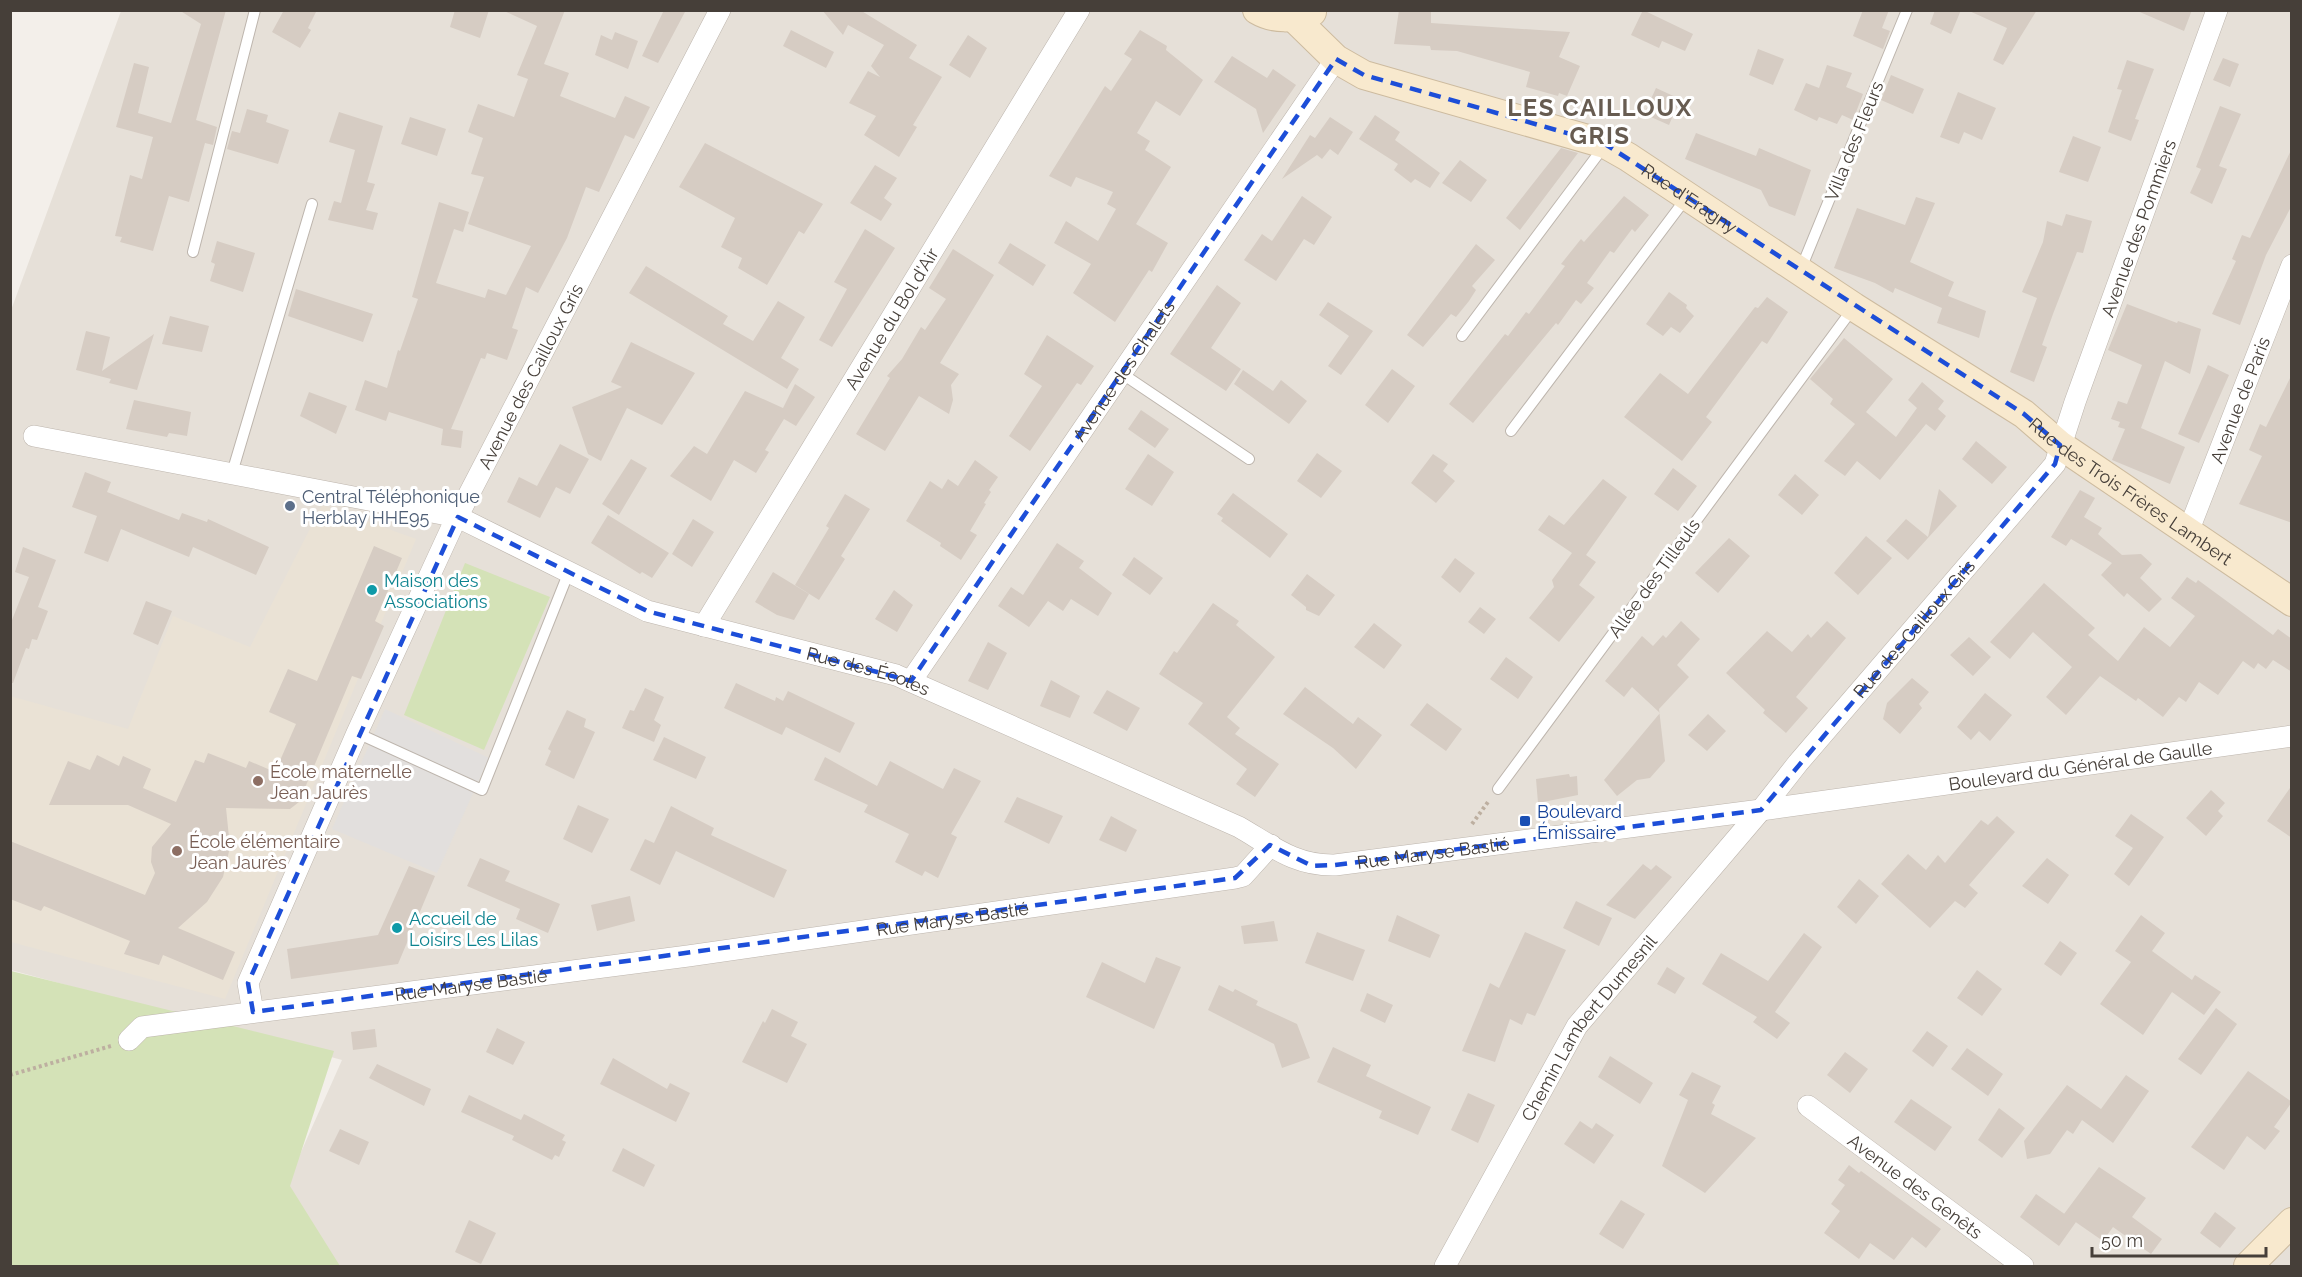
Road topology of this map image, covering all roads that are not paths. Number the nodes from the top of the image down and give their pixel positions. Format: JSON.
{"nodes":[{"id":1,"x":255,"y":10,"type":"edge"},
{"id":2,"x":720,"y":10,"type":"edge"},
{"id":3,"x":1079,"y":10,"type":"edge"},
{"id":4,"x":1257,"y":10,"type":"edge"},
{"id":5,"x":1907,"y":10,"type":"edge"},
{"id":6,"x":2217,"y":10,"type":"edge"},
{"id":7,"x":1305,"y":14,"type":"edge"},
{"id":8,"x":1336,"y":59,"type":"junction"},
{"id":9,"x":1605,"y":144,"type":"junction"},
{"id":10,"x":1688,"y":196,"type":"junction"},
{"id":11,"x":312,"y":204,"type":"dead end"},
{"id":12,"x":193,"y":252,"type":"dead end"},
{"id":13,"x":1800,"y":271,"type":"junction"},
{"id":14,"x":2290,"y":275,"type":"edge"},
{"id":15,"x":1854,"y":307,"type":"junction"},
{"id":16,"x":1462,"y":336,"type":"dead end"},
{"id":17,"x":1121,"y":373,"type":"junction"},
{"id":18,"x":1970,"y":382,"type":"joint"},
{"id":19,"x":1511,"y":431,"type":"dead end"},
{"id":20,"x":34,"y":436,"type":"dead end"},
{"id":21,"x":2060,"y":446,"type":"junction"},
{"id":22,"x":1249,"y":459,"type":"dead end"},
{"id":23,"x":232,"y":473,"type":"junction"},
{"id":24,"x":458,"y":516,"type":"junction"},
{"id":25,"x":2188,"y":532,"type":"junction"},
{"id":26,"x":568,"y":574,"type":"junction"},
{"id":27,"x":2292,"y":602,"type":"edge"},
{"id":28,"x":704,"y":626,"type":"junction"},
{"id":29,"x":911,"y":681,"type":"junction"},
{"id":30,"x":357,"y":733,"type":"junction"},
{"id":31,"x":2292,"y":736,"type":"edge"},
{"id":32,"x":1498,"y":789,"type":"road end"},
{"id":33,"x":1761,"y":810,"type":"junction"},
{"id":34,"x":1271,"y":845,"type":"junction"},
{"id":35,"x":253,"y":1012,"type":"junction"},
{"id":36,"x":129,"y":1040,"type":"road end"},
{"id":37,"x":1808,"y":1106,"type":"dead end"},
{"id":38,"x":2292,"y":1222,"type":"edge"},
{"id":39,"x":1445,"y":1266,"type":"edge"},
{"id":40,"x":2023,"y":1266,"type":"edge"},
{"id":41,"x":2248,"y":1266,"type":"edge"}],
"edges":[{"from":1,"to":12,"type":"lane"},
{"from":2,"to":24,"type":"street","name":"Avenue des Cailloux Gris"},
{"from":3,"to":28,"type":"street","name":"Avenue du Bol d'Air"},
{"from":4,"to":7,"type":"main road"},
{"from":5,"to":13,"type":"lane","name":"Villa des Fleurs"},
{"from":6,"to":21,"type":"street","name":"Avenue des Pommiers"},
{"from":7,"to":8,"type":"main road","name":"Rue d'Eragny"},
{"from":8,"to":9,"type":"main road","name":"Rue d'Eragny"},
{"from":8,"to":17,"type":"street","name":"Avenue des Chalets"},
{"from":9,"to":10,"type":"main road","name":"Rue d'Eragny"},
{"from":9,"to":16,"type":"lane"},
{"from":10,"to":13,"type":"main road","name":"Rue d'Eragny"},
{"from":10,"to":19,"type":"lane"},
{"from":11,"to":23,"type":"lane"},
{"from":13,"to":15,"type":"main road","name":"Rue d'Eragny"},
{"from":14,"to":25,"type":"street","name":"Avenue de Paris"},
{"from":15,"to":18,"type":"main road","name":"Rue d'Eragny"},
{"from":15,"to":32,"type":"lane","name":"Allée des Tilleuls"},
{"from":17,"to":22,"type":"lane"},
{"from":17,"to":29,"type":"street","name":"Avenue des Chalets"},
{"from":18,"to":21,"type":"main road","name":"Rue des Trois Frères Lambert"},
{"from":20,"to":23,"type":"street","name":"Rue des Écoles"},
{"from":21,"to":25,"type":"main road","name":"Rue des Trois Frères Lambert"},
{"from":21,"to":33,"type":"street","name":"Rue des Cailloux Gris"},
{"from":23,"to":24,"type":"street","name":"Rue des Écoles"},
{"from":24,"to":26,"type":"street","name":"Rue des Écoles"},
{"from":24,"to":30,"type":"street","name":"Avenue des Cailloux Gris"},
{"from":25,"to":27,"type":"main road","name":"Rue des Trois Frères Lambert"},
{"from":26,"to":28,"type":"street","name":"Rue des Écoles"},
{"from":26,"to":30,"type":"lane"},
{"from":28,"to":29,"type":"street","name":"Rue des Écoles"},
{"from":29,"to":34,"type":"street","name":"Rue des Écoles"},
{"from":30,"to":35,"type":"street","name":"Avenue des Cailloux Gris"},
{"from":31,"to":33,"type":"street","name":"Boulevard du Général de Gaulle"},
{"from":33,"to":34,"type":"street","name":"Rue Maryse Bastié"},
{"from":33,"to":39,"type":"street","name":"Chemin Lambert Dumesnil"},
{"from":34,"to":35,"type":"street","name":"Rue Maryse Bastié"},
{"from":35,"to":36,"type":"street","name":"Rue Maryse Bastié"},
{"from":37,"to":40,"type":"street","name":"Avenue des Genêts"},
{"from":38,"to":41,"type":"main road"}]}
